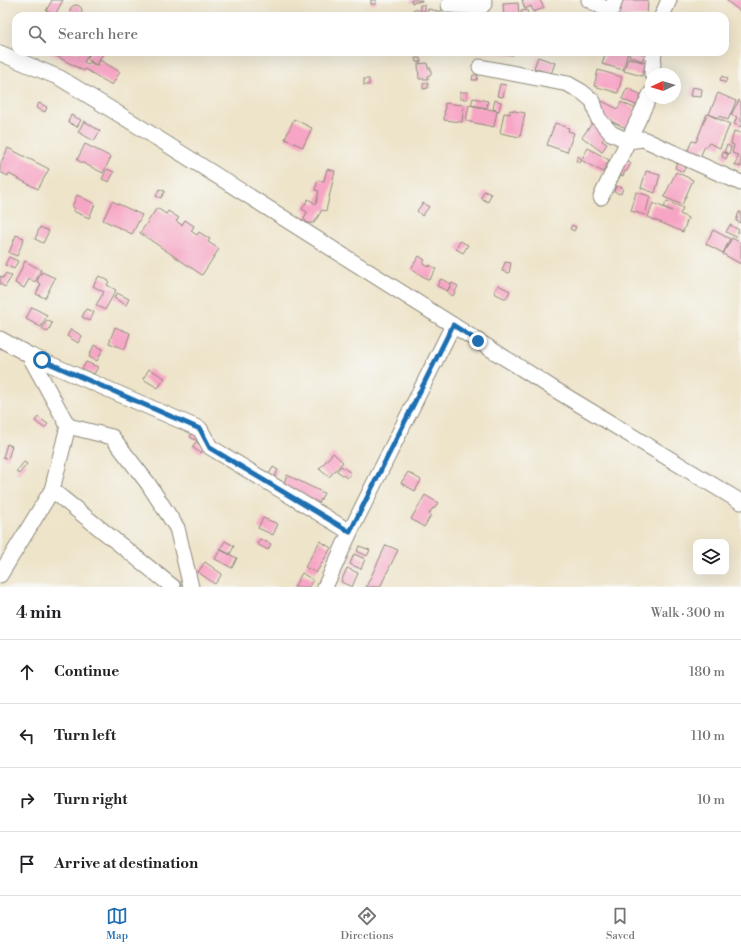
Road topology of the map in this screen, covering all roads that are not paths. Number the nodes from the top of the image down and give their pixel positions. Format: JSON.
{"nodes":[{"id":1,"x":484,"y":0,"type":"edge"},
{"id":2,"x":589,"y":0,"type":"edge"},
{"id":3,"x":615,"y":0,"type":"edge"},
{"id":4,"x":669,"y":0,"type":"edge"},
{"id":5,"x":449,"y":5,"type":"dead end"},
{"id":6,"x":664,"y":12,"type":"edge"},
{"id":7,"x":0,"y":53,"type":"edge"},
{"id":8,"x":654,"y":56,"type":"edge"},
{"id":9,"x":480,"y":67,"type":"dead end"},
{"id":10,"x":653,"y":68,"type":"edge"},
{"id":11,"x":646,"y":104,"type":"edge"},
{"id":12,"x":628,"y":141,"type":"junction"},
{"id":13,"x":741,"y":183,"type":"edge"},
{"id":14,"x":601,"y":197,"type":"dead end"},
{"id":15,"x":453,"y":325,"type":"junction"},
{"id":16,"x":0,"y":339,"type":"edge"},
{"id":17,"x":29,"y":355,"type":"junction"},
{"id":18,"x":68,"y":426,"type":"junction"},
{"id":19,"x":52,"y":490,"type":"junction"},
{"id":20,"x":741,"y":502,"type":"edge"},
{"id":21,"x":350,"y":532,"type":"junction"},
{"id":22,"x":0,"y":575,"type":"edge"},
{"id":23,"x":173,"y":587,"type":"edge"},
{"id":24,"x":191,"y":587,"type":"edge"},
{"id":25,"x":325,"y":587,"type":"edge"}],
"edges":[{"from":1,"to":5,"type":"street"},
{"from":2,"to":3,"type":"street"},
{"from":4,"to":6,"type":"street"},
{"from":7,"to":15,"type":"street"},
{"from":8,"to":10,"type":"street"},
{"from":9,"to":12,"type":"street"},
{"from":11,"to":12,"type":"street"},
{"from":12,"to":13,"type":"street"},
{"from":12,"to":14,"type":"street"},
{"from":15,"to":20,"type":"street"},
{"from":15,"to":21,"type":"street"},
{"from":16,"to":17,"type":"street"},
{"from":17,"to":18,"type":"street"},
{"from":17,"to":21,"type":"street"},
{"from":18,"to":19,"type":"street"},
{"from":18,"to":24,"type":"street"},
{"from":19,"to":22,"type":"street"},
{"from":19,"to":23,"type":"street"},
{"from":21,"to":25,"type":"street"}]}
